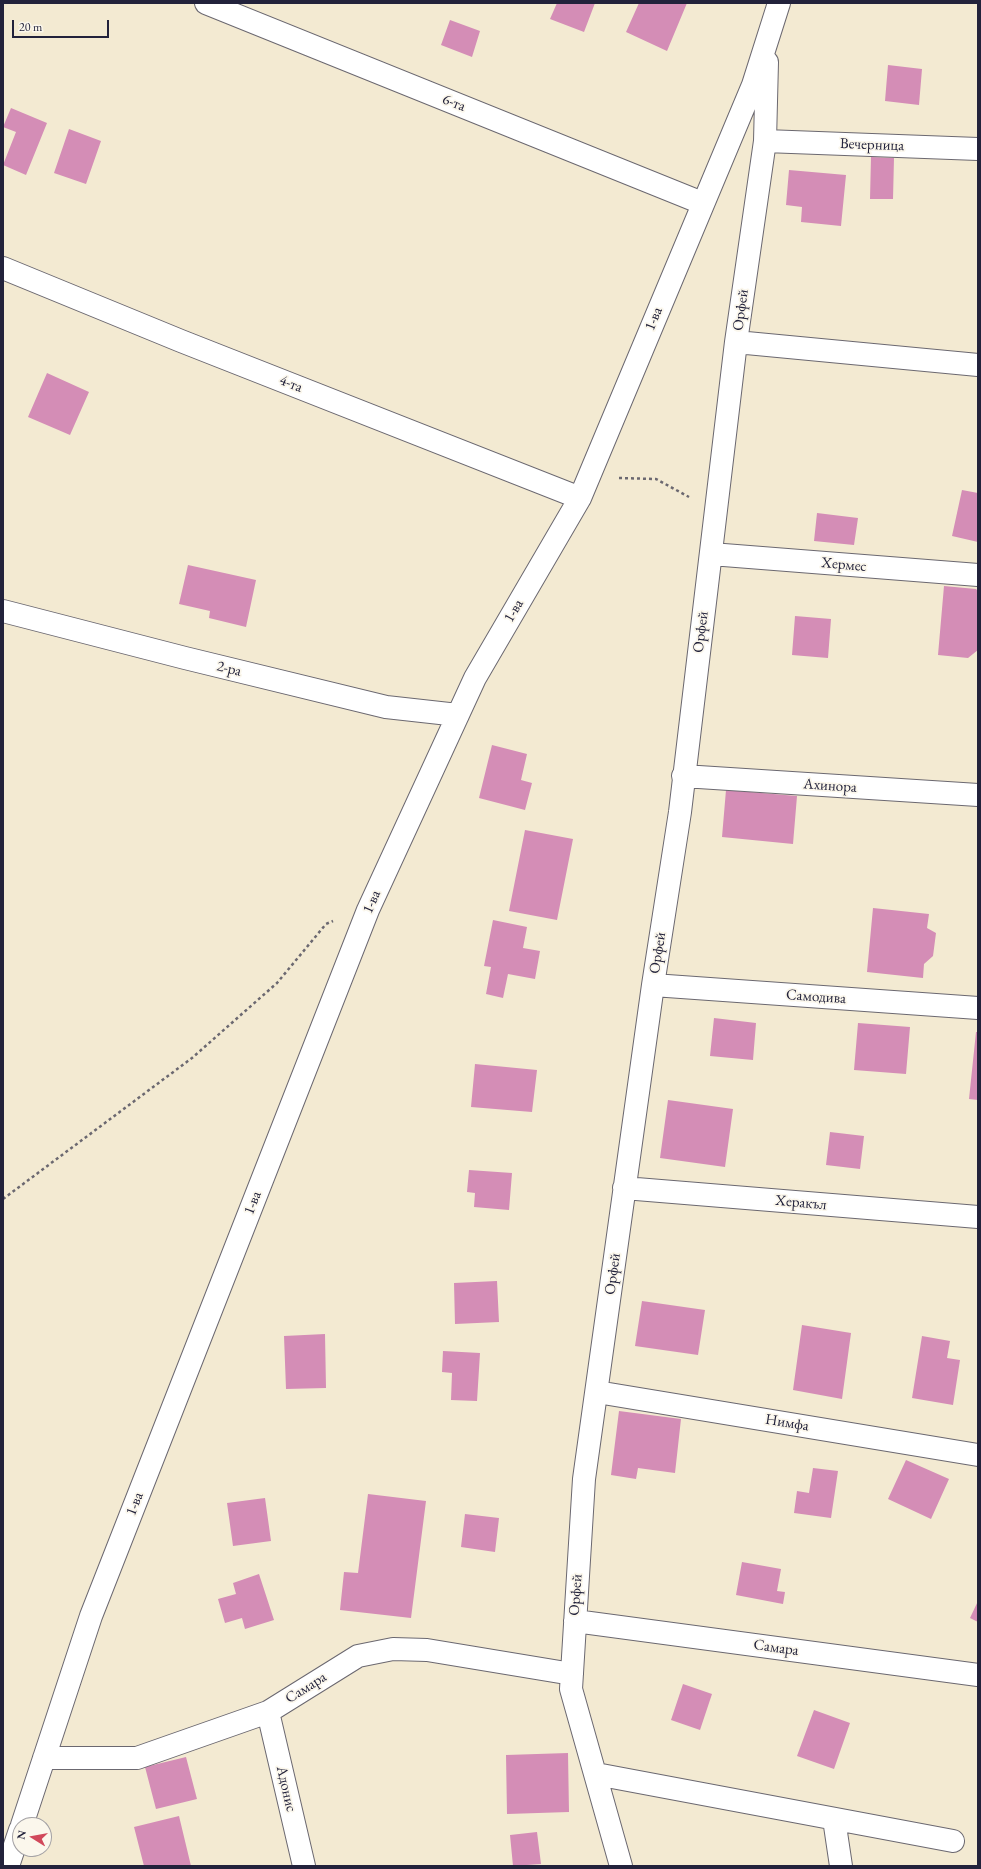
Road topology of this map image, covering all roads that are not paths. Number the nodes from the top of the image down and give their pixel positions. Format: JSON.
{"nodes":[{"id":1,"x":206,"y":3,"type":"edge"},
{"id":2,"x":778,"y":3,"type":"edge"},
{"id":3,"x":767,"y":34,"type":"junction"},
{"id":4,"x":765,"y":140,"type":"junction"},
{"id":5,"x":978,"y":149,"type":"edge"},
{"id":6,"x":702,"y":203,"type":"junction"},
{"id":7,"x":3,"y":268,"type":"edge"},
{"id":8,"x":736,"y":342,"type":"junction"},
{"id":9,"x":978,"y":365,"type":"edge"},
{"id":10,"x":580,"y":498,"type":"junction"},
{"id":11,"x":711,"y":546,"type":"junction"},
{"id":12,"x":978,"y":575,"type":"edge"},
{"id":13,"x":3,"y":611,"type":"edge"},
{"id":14,"x":458,"y":715,"type":"junction"},
{"id":15,"x":683,"y":776,"type":"junction"},
{"id":16,"x":978,"y":796,"type":"edge"},
{"id":17,"x":653,"y":985,"type":"junction"},
{"id":18,"x":978,"y":1008,"type":"edge"},
{"id":19,"x":624,"y":1188,"type":"junction"},
{"id":20,"x":978,"y":1217,"type":"edge"},
{"id":21,"x":597,"y":1392,"type":"junction"},
{"id":22,"x":978,"y":1455,"type":"edge"},
{"id":23,"x":575,"y":1621,"type":"junction"},
{"id":24,"x":572,"y":1674,"type":"junction"},
{"id":25,"x":978,"y":1675,"type":"edge"},
{"id":26,"x":268,"y":1712,"type":"junction"},
{"id":27,"x":44,"y":1758,"type":"junction"},
{"id":28,"x":596,"y":1774,"type":"junction"},
{"id":29,"x":25,"y":1817,"type":"edge"},
{"id":30,"x":834,"y":1819,"type":"junction"},
{"id":31,"x":953,"y":1841,"type":"dead end"},
{"id":32,"x":12,"y":1854,"type":"edge"},
{"id":33,"x":8,"y":1866,"type":"edge"},
{"id":34,"x":304,"y":1866,"type":"edge"},
{"id":35,"x":621,"y":1866,"type":"edge"},
{"id":36,"x":841,"y":1866,"type":"edge"}],
"edges":[{"from":1,"to":6,"type":"street","name":"6-та"},
{"from":2,"to":3,"type":"street","name":"1-ва"},
{"from":3,"to":4,"type":"street","name":"Орфей"},
{"from":3,"to":6,"type":"street","name":"1-ва"},
{"from":4,"to":5,"type":"street","name":"Вечерница"},
{"from":4,"to":8,"type":"street","name":"Орфей"},
{"from":6,"to":10,"type":"street","name":"1-ва"},
{"from":7,"to":10,"type":"street","name":"4-та"},
{"from":8,"to":9,"type":"street"},
{"from":8,"to":11,"type":"street","name":"Орфей"},
{"from":10,"to":14,"type":"street","name":"1-ва"},
{"from":11,"to":12,"type":"street","name":"Хермес"},
{"from":11,"to":15,"type":"street","name":"Орфей"},
{"from":13,"to":14,"type":"street","name":"2-ра"},
{"from":14,"to":27,"type":"street","name":"1-ва"},
{"from":15,"to":16,"type":"street","name":"Ахинора"},
{"from":15,"to":17,"type":"street","name":"Орфей"},
{"from":17,"to":18,"type":"street","name":"Самодива"},
{"from":17,"to":19,"type":"street","name":"Орфей"},
{"from":19,"to":20,"type":"street","name":"Херакъл"},
{"from":19,"to":21,"type":"street","name":"Орфей"},
{"from":21,"to":22,"type":"street","name":"Нимфа"},
{"from":21,"to":23,"type":"street","name":"Орфей"},
{"from":23,"to":24,"type":"street","name":"Орфей"},
{"from":23,"to":25,"type":"street","name":"Самара"},
{"from":24,"to":26,"type":"street","name":"Самара"},
{"from":24,"to":28,"type":"street","name":"Орфей"},
{"from":26,"to":27,"type":"street","name":"Самара"},
{"from":26,"to":34,"type":"street","name":"Адонис"},
{"from":27,"to":29,"type":"street","name":"1-ва"},
{"from":28,"to":30,"type":"street"},
{"from":28,"to":35,"type":"street","name":"Орфей"},
{"from":30,"to":31,"type":"street"},
{"from":30,"to":36,"type":"street"},
{"from":32,"to":33,"type":"street"}]}
